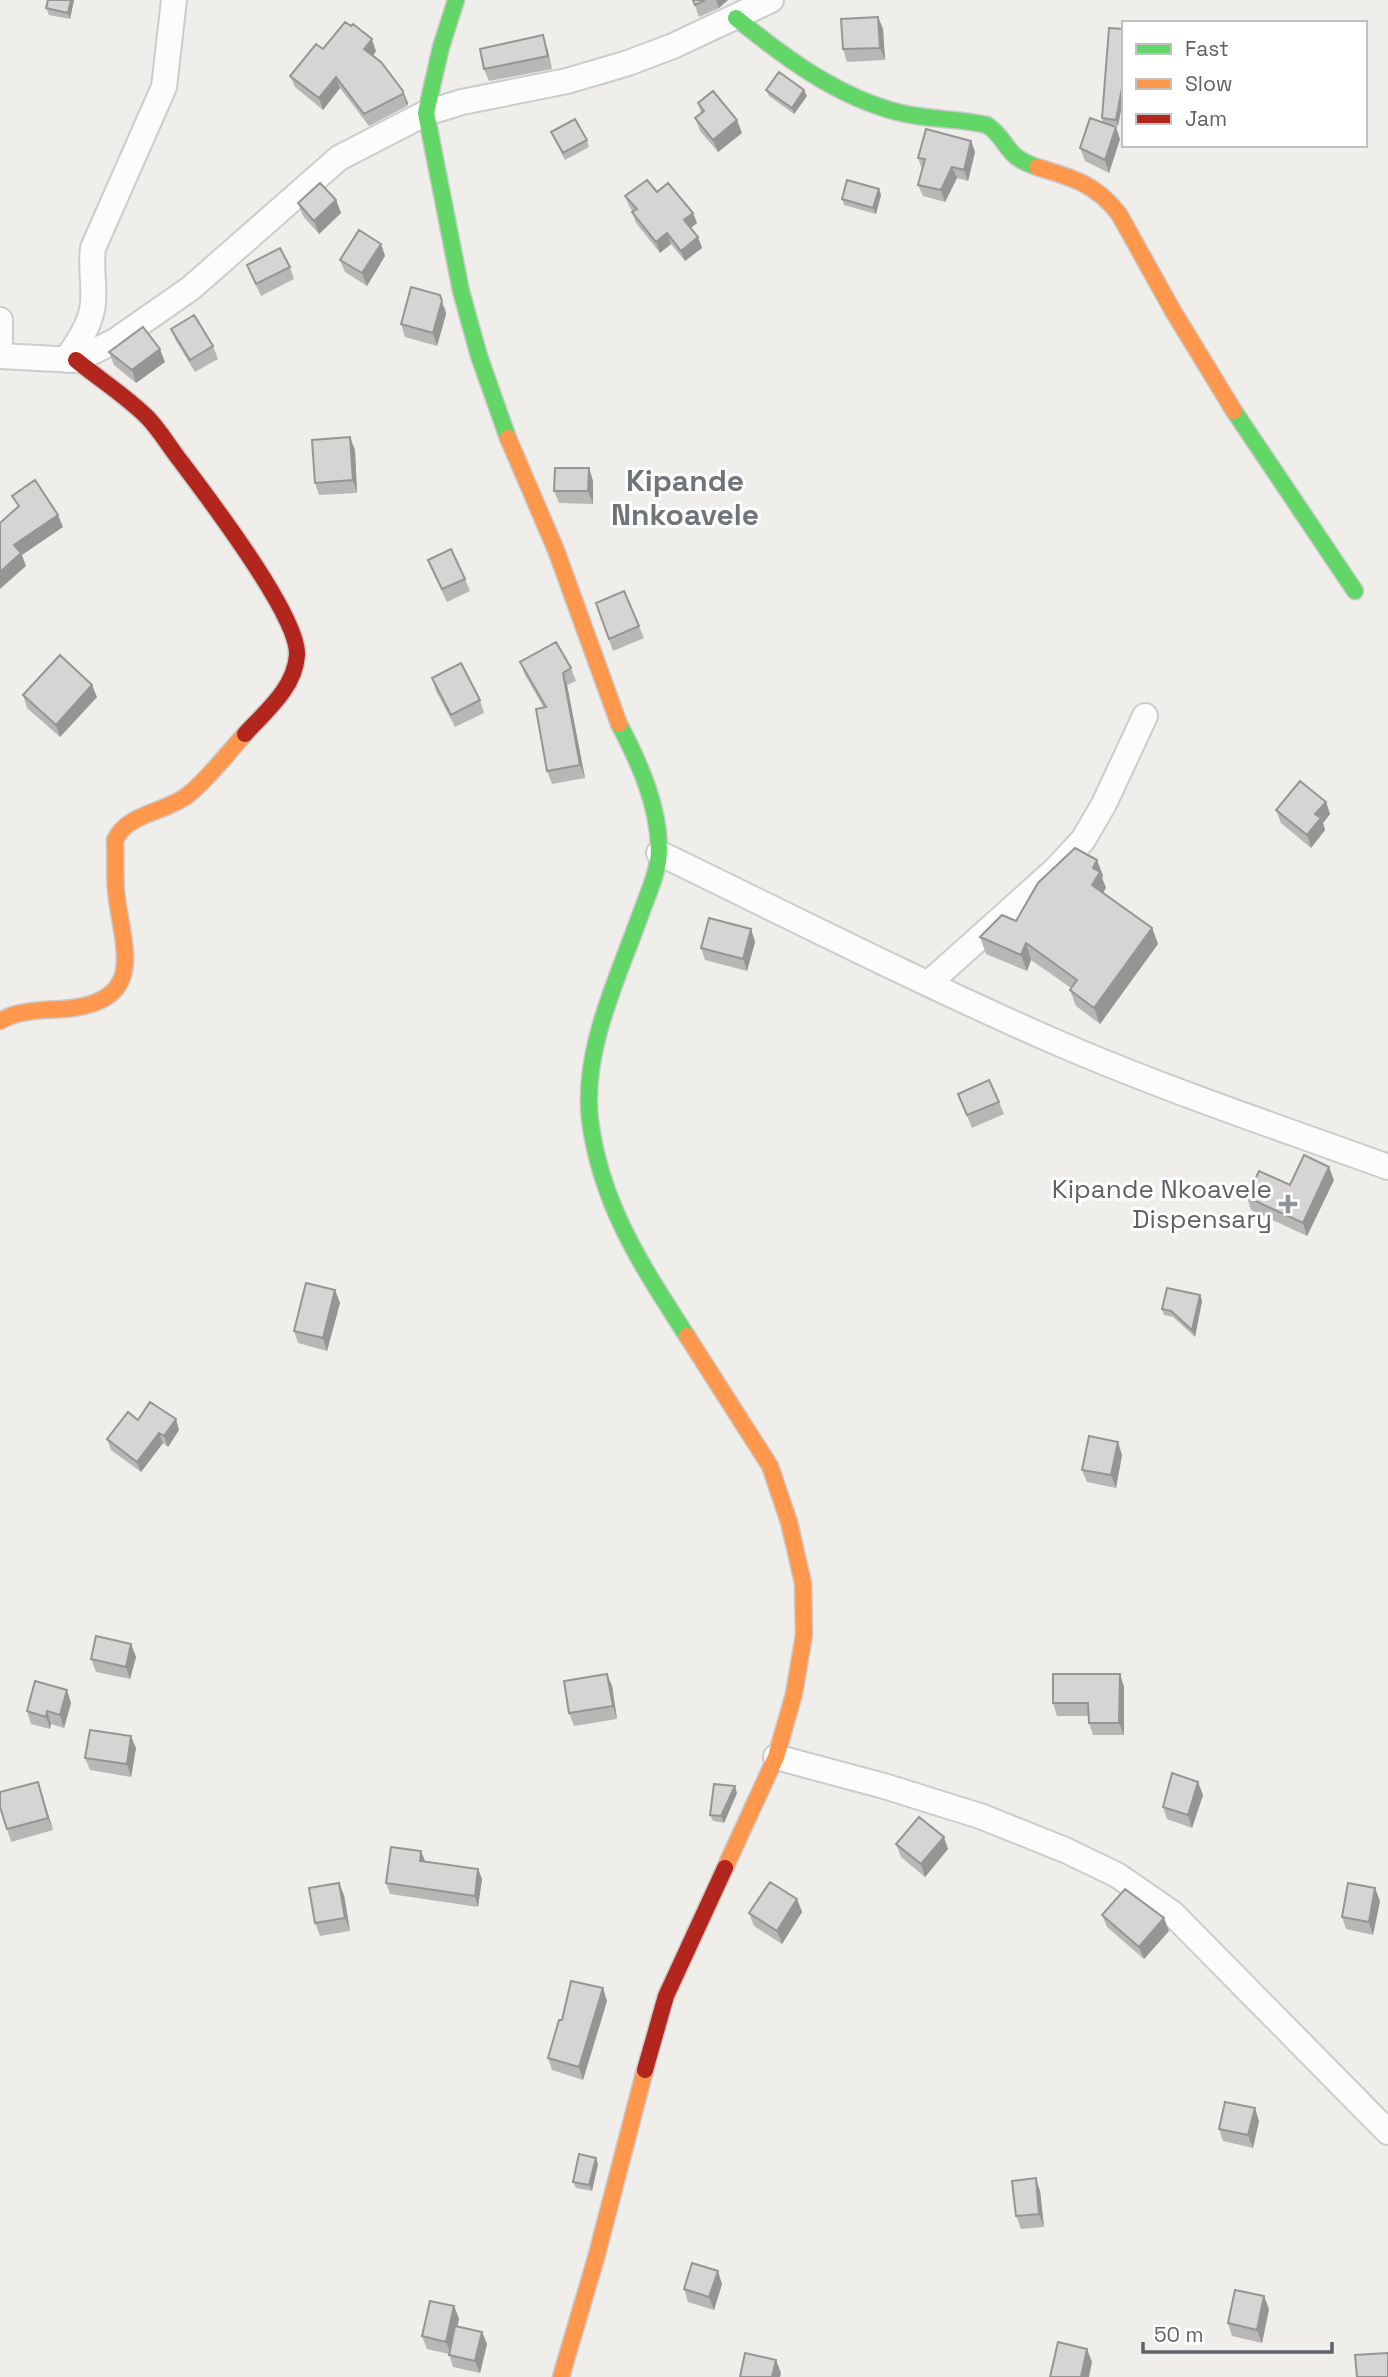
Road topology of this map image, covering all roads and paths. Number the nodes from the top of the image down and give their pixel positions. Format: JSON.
{"nodes":[{"id":1,"x":174,"y":0,"type":"edge"},
{"id":2,"x":456,"y":0,"type":"edge"},
{"id":3,"x":771,"y":0,"type":"edge"},
{"id":4,"x":736,"y":18,"type":"junction"},
{"id":5,"x":426,"y":113,"type":"junction"},
{"id":6,"x":0,"y":320,"type":"edge"},
{"id":7,"x":0,"y":342,"type":"edge"},
{"id":8,"x":0,"y":356,"type":"edge"},
{"id":9,"x":71,"y":360,"type":"junction"},
{"id":10,"x":1355,"y":591,"type":"dead end"},
{"id":11,"x":1145,"y":716,"type":"dead end"},
{"id":12,"x":659,"y":853,"type":"junction"},
{"id":13,"x":929,"y":983,"type":"junction"},
{"id":14,"x":0,"y":1021,"type":"edge"},
{"id":15,"x":1388,"y":1167,"type":"edge"},
{"id":16,"x":776,"y":1758,"type":"junction"},
{"id":17,"x":1388,"y":2132,"type":"edge"},
{"id":18,"x":561,"y":2377,"type":"edge"}],
"edges":[{"from":1,"to":9,"type":"street"},
{"from":2,"to":5,"type":"street"},
{"from":3,"to":4,"type":"street"},
{"from":4,"to":5,"type":"street"},
{"from":4,"to":10,"type":"street"},
{"from":5,"to":9,"type":"street"},
{"from":5,"to":12,"type":"street"},
{"from":6,"to":7,"type":"street"},
{"from":8,"to":9,"type":"street"},
{"from":9,"to":14,"type":"street"},
{"from":11,"to":13,"type":"street"},
{"from":12,"to":13,"type":"street"},
{"from":12,"to":16,"type":"street"},
{"from":13,"to":15,"type":"street"},
{"from":16,"to":17,"type":"street"},
{"from":16,"to":18,"type":"street"}]}
